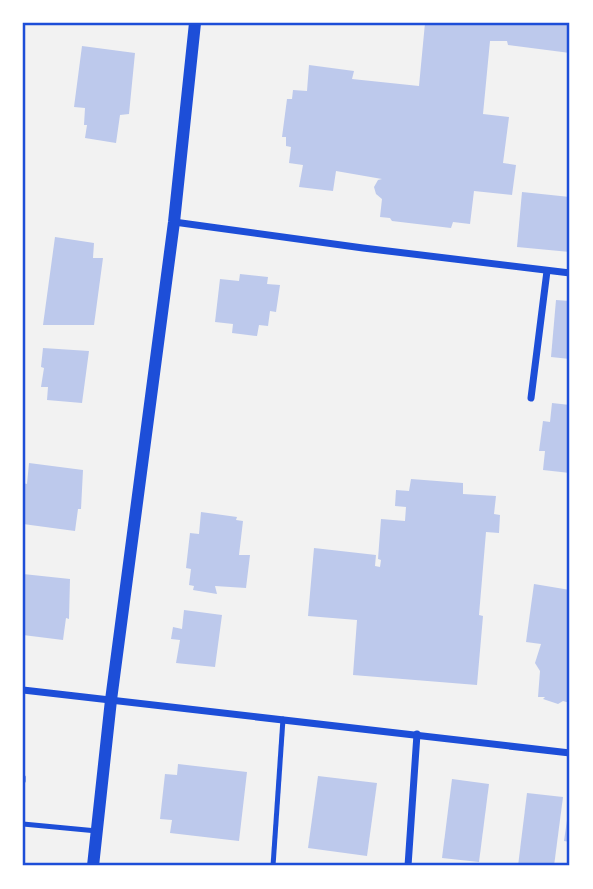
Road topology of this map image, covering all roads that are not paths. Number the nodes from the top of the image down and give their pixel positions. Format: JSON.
{"nodes":[{"id":1,"x":195,"y":23,"type":"edge"},
{"id":2,"x":174,"y":222,"type":"junction"},
{"id":3,"x":547,"y":271,"type":"junction"},
{"id":4,"x":570,"y":273,"type":"edge"},
{"id":5,"x":531,"y":398,"type":"dead end"},
{"id":6,"x":23,"y":690,"type":"edge"},
{"id":7,"x":111,"y":700,"type":"junction"},
{"id":8,"x":283,"y":719,"type":"junction"},
{"id":9,"x":417,"y":734,"type":"junction"},
{"id":10,"x":570,"y":753,"type":"edge"},
{"id":11,"x":23,"y":824,"type":"edge"},
{"id":12,"x":97,"y":831,"type":"junction"},
{"id":13,"x":93,"y":866,"type":"edge"},
{"id":14,"x":273,"y":866,"type":"edge"},
{"id":15,"x":408,"y":866,"type":"edge"}],
"edges":[{"from":1,"to":2,"type":"street"},
{"from":2,"to":3,"type":"street"},
{"from":2,"to":7,"type":"street"},
{"from":3,"to":4,"type":"street"},
{"from":3,"to":5,"type":"street"},
{"from":6,"to":7,"type":"street"},
{"from":7,"to":8,"type":"street"},
{"from":7,"to":12,"type":"street"},
{"from":8,"to":9,"type":"street"},
{"from":8,"to":14,"type":"lane"},
{"from":9,"to":10,"type":"street"},
{"from":9,"to":15,"type":"street"},
{"from":11,"to":12,"type":"lane"},
{"from":12,"to":13,"type":"street"}]}
